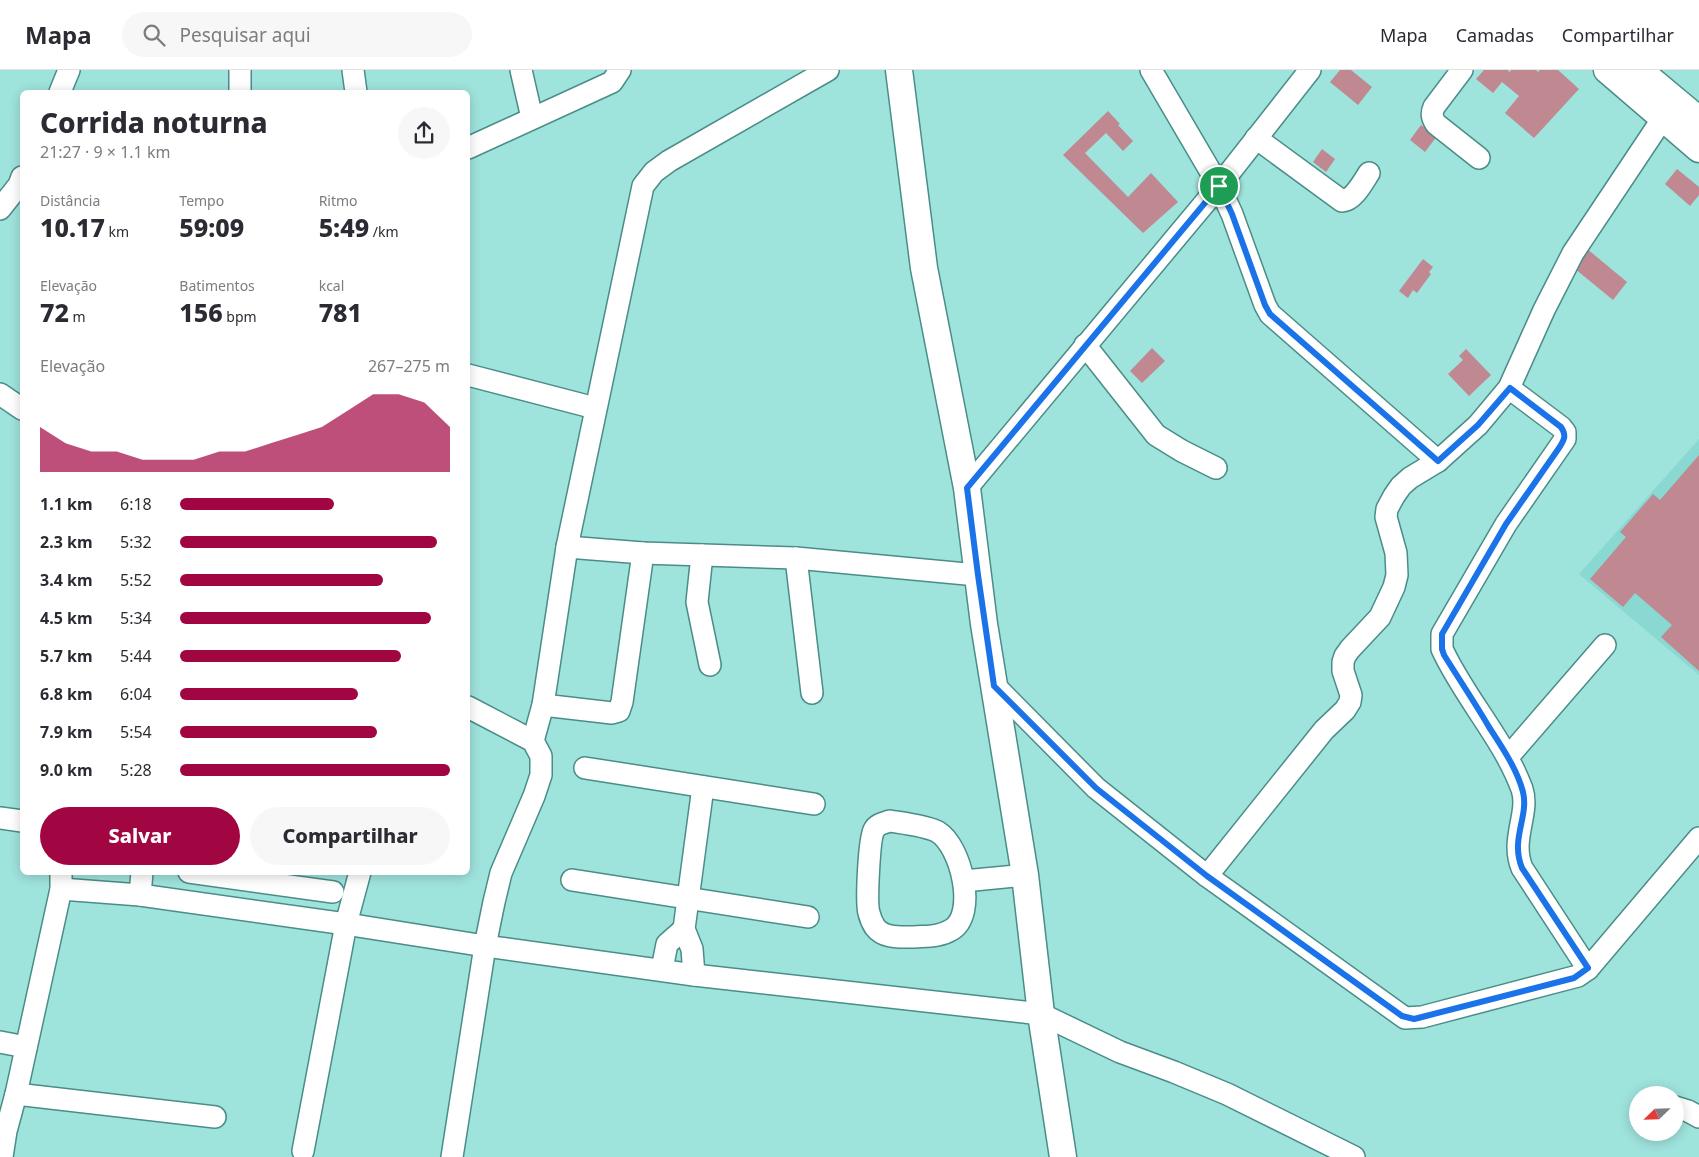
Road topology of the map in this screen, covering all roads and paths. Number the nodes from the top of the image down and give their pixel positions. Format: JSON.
{"nodes":[{"id":1,"x":69,"y":70,"type":"edge"},
{"id":2,"x":240,"y":70,"type":"edge"},
{"id":3,"x":353,"y":70,"type":"edge"},
{"id":4,"x":521,"y":70,"type":"edge"},
{"id":5,"x":620,"y":70,"type":"edge"},
{"id":6,"x":828,"y":70,"type":"edge"},
{"id":7,"x":899,"y":70,"type":"edge"},
{"id":8,"x":1151,"y":70,"type":"edge"},
{"id":9,"x":1310,"y":70,"type":"edge"},
{"id":10,"x":1462,"y":70,"type":"edge"},
{"id":11,"x":1607,"y":70,"type":"edge"},
{"id":12,"x":1653,"y":74,"type":"edge"},
{"id":13,"x":61,"y":90,"type":"edge"},
{"id":14,"x":240,"y":90,"type":"edge"},
{"id":15,"x":356,"y":90,"type":"edge"},
{"id":16,"x":532,"y":118,"type":"junction"},
{"id":17,"x":1663,"y":118,"type":"junction"},
{"id":18,"x":1699,"y":120,"type":"edge"},
{"id":19,"x":1256,"y":138,"type":"junction"},
{"id":20,"x":470,"y":147,"type":"edge"},
{"id":21,"x":1699,"y":149,"type":"edge"},
{"id":22,"x":1478,"y":158,"type":"dead end"},
{"id":23,"x":1369,"y":173,"type":"dead end"},
{"id":24,"x":20,"y":182,"type":"edge"},
{"id":25,"x":1219,"y":186,"type":"junction"},
{"id":26,"x":0,"y":209,"type":"edge"},
{"id":27,"x":1085,"y":345,"type":"junction"},
{"id":28,"x":470,"y":376,"type":"edge"},
{"id":29,"x":1510,"y":388,"type":"junction"},
{"id":30,"x":0,"y":394,"type":"edge"},
{"id":31,"x":20,"y":407,"type":"edge"},
{"id":32,"x":595,"y":408,"type":"junction"},
{"id":33,"x":1438,"y":461,"type":"junction"},
{"id":34,"x":1216,"y":468,"type":"dead end"},
{"id":35,"x":967,"y":488,"type":"junction"},
{"id":36,"x":567,"y":548,"type":"junction"},
{"id":37,"x":643,"y":553,"type":"junction"},
{"id":38,"x":702,"y":555,"type":"junction"},
{"id":39,"x":796,"y":558,"type":"junction"},
{"id":40,"x":978,"y":575,"type":"junction"},
{"id":41,"x":1605,"y":645,"type":"dead end"},
{"id":42,"x":710,"y":664,"type":"dead end"},
{"id":43,"x":994,"y":686,"type":"junction"},
{"id":44,"x":812,"y":693,"type":"dead end"},
{"id":45,"x":544,"y":705,"type":"junction"},
{"id":46,"x":470,"y":708,"type":"edge"},
{"id":47,"x":533,"y":741,"type":"junction"},
{"id":48,"x":1508,"y":757,"type":"junction"},
{"id":49,"x":585,"y":768,"type":"dead end"},
{"id":50,"x":703,"y":787,"type":"junction"},
{"id":51,"x":814,"y":804,"type":"dead end"},
{"id":52,"x":0,"y":818,"type":"edge"},
{"id":53,"x":20,"y":821,"type":"edge"},
{"id":54,"x":1699,"y":838,"type":"edge"},
{"id":55,"x":142,"y":875,"type":"edge"},
{"id":56,"x":211,"y":875,"type":"edge"},
{"id":57,"x":359,"y":875,"type":"edge"},
{"id":58,"x":1025,"y":875,"type":"junction"},
{"id":59,"x":1207,"y":876,"type":"junction"},
{"id":60,"x":572,"y":880,"type":"dead end"},
{"id":61,"x":61,"y":881,"type":"edge"},
{"id":62,"x":964,"y":881,"type":"junction"},
{"id":63,"x":333,"y":892,"type":"dead end"},
{"id":64,"x":140,"y":895,"type":"junction"},
{"id":65,"x":688,"y":898,"type":"junction"},
{"id":66,"x":808,"y":917,"type":"dead end"},
{"id":67,"x":346,"y":924,"type":"junction"},
{"id":68,"x":684,"y":929,"type":"junction"},
{"id":69,"x":485,"y":946,"type":"junction"},
{"id":70,"x":1588,"y":968,"type":"junction"},
{"id":71,"x":662,"y":969,"type":"junction"},
{"id":72,"x":694,"y":974,"type":"junction"},
{"id":73,"x":1041,"y":1014,"type":"junction"},
{"id":74,"x":0,"y":1042,"type":"edge"},
{"id":75,"x":26,"y":1047,"type":"junction"},
{"id":76,"x":16,"y":1094,"type":"junction"},
{"id":77,"x":1684,"y":1110,"type":"edge"},
{"id":78,"x":215,"y":1117,"type":"dead end"},
{"id":79,"x":1699,"y":1117,"type":"edge"},
{"id":80,"x":3,"y":1131,"type":"edge"},
{"id":81,"x":302,"y":1151,"type":"dead end"},
{"id":82,"x":2,"y":1157,"type":"edge"},
{"id":83,"x":452,"y":1157,"type":"edge"},
{"id":84,"x":1063,"y":1157,"type":"edge"},
{"id":85,"x":1354,"y":1157,"type":"edge"}],
"edges":[{"from":1,"to":13,"type":"street"},
{"from":2,"to":14,"type":"street"},
{"from":3,"to":15,"type":"street"},
{"from":4,"to":16,"type":"street"},
{"from":5,"to":16,"type":"street"},
{"from":6,"to":32,"type":"street"},
{"from":7,"to":35,"type":"main road"},
{"from":8,"to":25,"type":"street"},
{"from":9,"to":19,"type":"street"},
{"from":10,"to":22,"type":"street"},
{"from":11,"to":17,"type":"main road"},
{"from":12,"to":18,"type":"main road"},
{"from":16,"to":20,"type":"street"},
{"from":17,"to":21,"type":"main road"},
{"from":17,"to":29,"type":"street"},
{"from":19,"to":23,"type":"street"},
{"from":19,"to":25,"type":"street"},
{"from":24,"to":26,"type":"street"},
{"from":25,"to":27,"type":"street"},
{"from":25,"to":33,"type":"street"},
{"from":27,"to":34,"type":"street"},
{"from":27,"to":35,"type":"street"},
{"from":28,"to":32,"type":"street"},
{"from":29,"to":33,"type":"street"},
{"from":29,"to":48,"type":"street"},
{"from":30,"to":31,"type":"street"},
{"from":32,"to":36,"type":"street"},
{"from":33,"to":59,"type":"street"},
{"from":35,"to":40,"type":"main road"},
{"from":36,"to":37,"type":"street"},
{"from":36,"to":45,"type":"street"},
{"from":37,"to":38,"type":"street"},
{"from":37,"to":45,"type":"street"},
{"from":38,"to":39,"type":"street"},
{"from":38,"to":42,"type":"street"},
{"from":39,"to":40,"type":"street"},
{"from":39,"to":44,"type":"street"},
{"from":40,"to":43,"type":"main road"},
{"from":41,"to":48,"type":"street"},
{"from":43,"to":58,"type":"main road"},
{"from":43,"to":59,"type":"street"},
{"from":45,"to":47,"type":"street"},
{"from":46,"to":47,"type":"street"},
{"from":47,"to":69,"type":"street"},
{"from":48,"to":70,"type":"street"},
{"from":49,"to":50,"type":"street"},
{"from":50,"to":51,"type":"street"},
{"from":50,"to":65,"type":"street"},
{"from":52,"to":53,"type":"street"},
{"from":54,"to":70,"type":"street"},
{"from":55,"to":64,"type":"street"},
{"from":56,"to":63,"type":"street"},
{"from":57,"to":67,"type":"street"},
{"from":58,"to":62,"type":"street"},
{"from":58,"to":73,"type":"main road"},
{"from":59,"to":70,"type":"street"},
{"from":60,"to":65,"type":"street"},
{"from":61,"to":64,"type":"street"},
{"from":61,"to":75,"type":"street"},
{"from":62,"to":62,"type":"street"},
{"from":64,"to":67,"type":"street"},
{"from":65,"to":66,"type":"street"},
{"from":65,"to":68,"type":"street"},
{"from":67,"to":69,"type":"street"},
{"from":67,"to":81,"type":"street"},
{"from":68,"to":71,"type":"street"},
{"from":68,"to":72,"type":"street"},
{"from":69,"to":71,"type":"street"},
{"from":69,"to":83,"type":"street"},
{"from":71,"to":72,"type":"street"},
{"from":72,"to":73,"type":"street"},
{"from":73,"to":84,"type":"main road"},
{"from":73,"to":85,"type":"street"},
{"from":74,"to":75,"type":"street"},
{"from":75,"to":76,"type":"street"},
{"from":76,"to":78,"type":"street"},
{"from":76,"to":80,"type":"street"},
{"from":77,"to":79,"type":"street"},
{"from":80,"to":82,"type":"street"}]}
